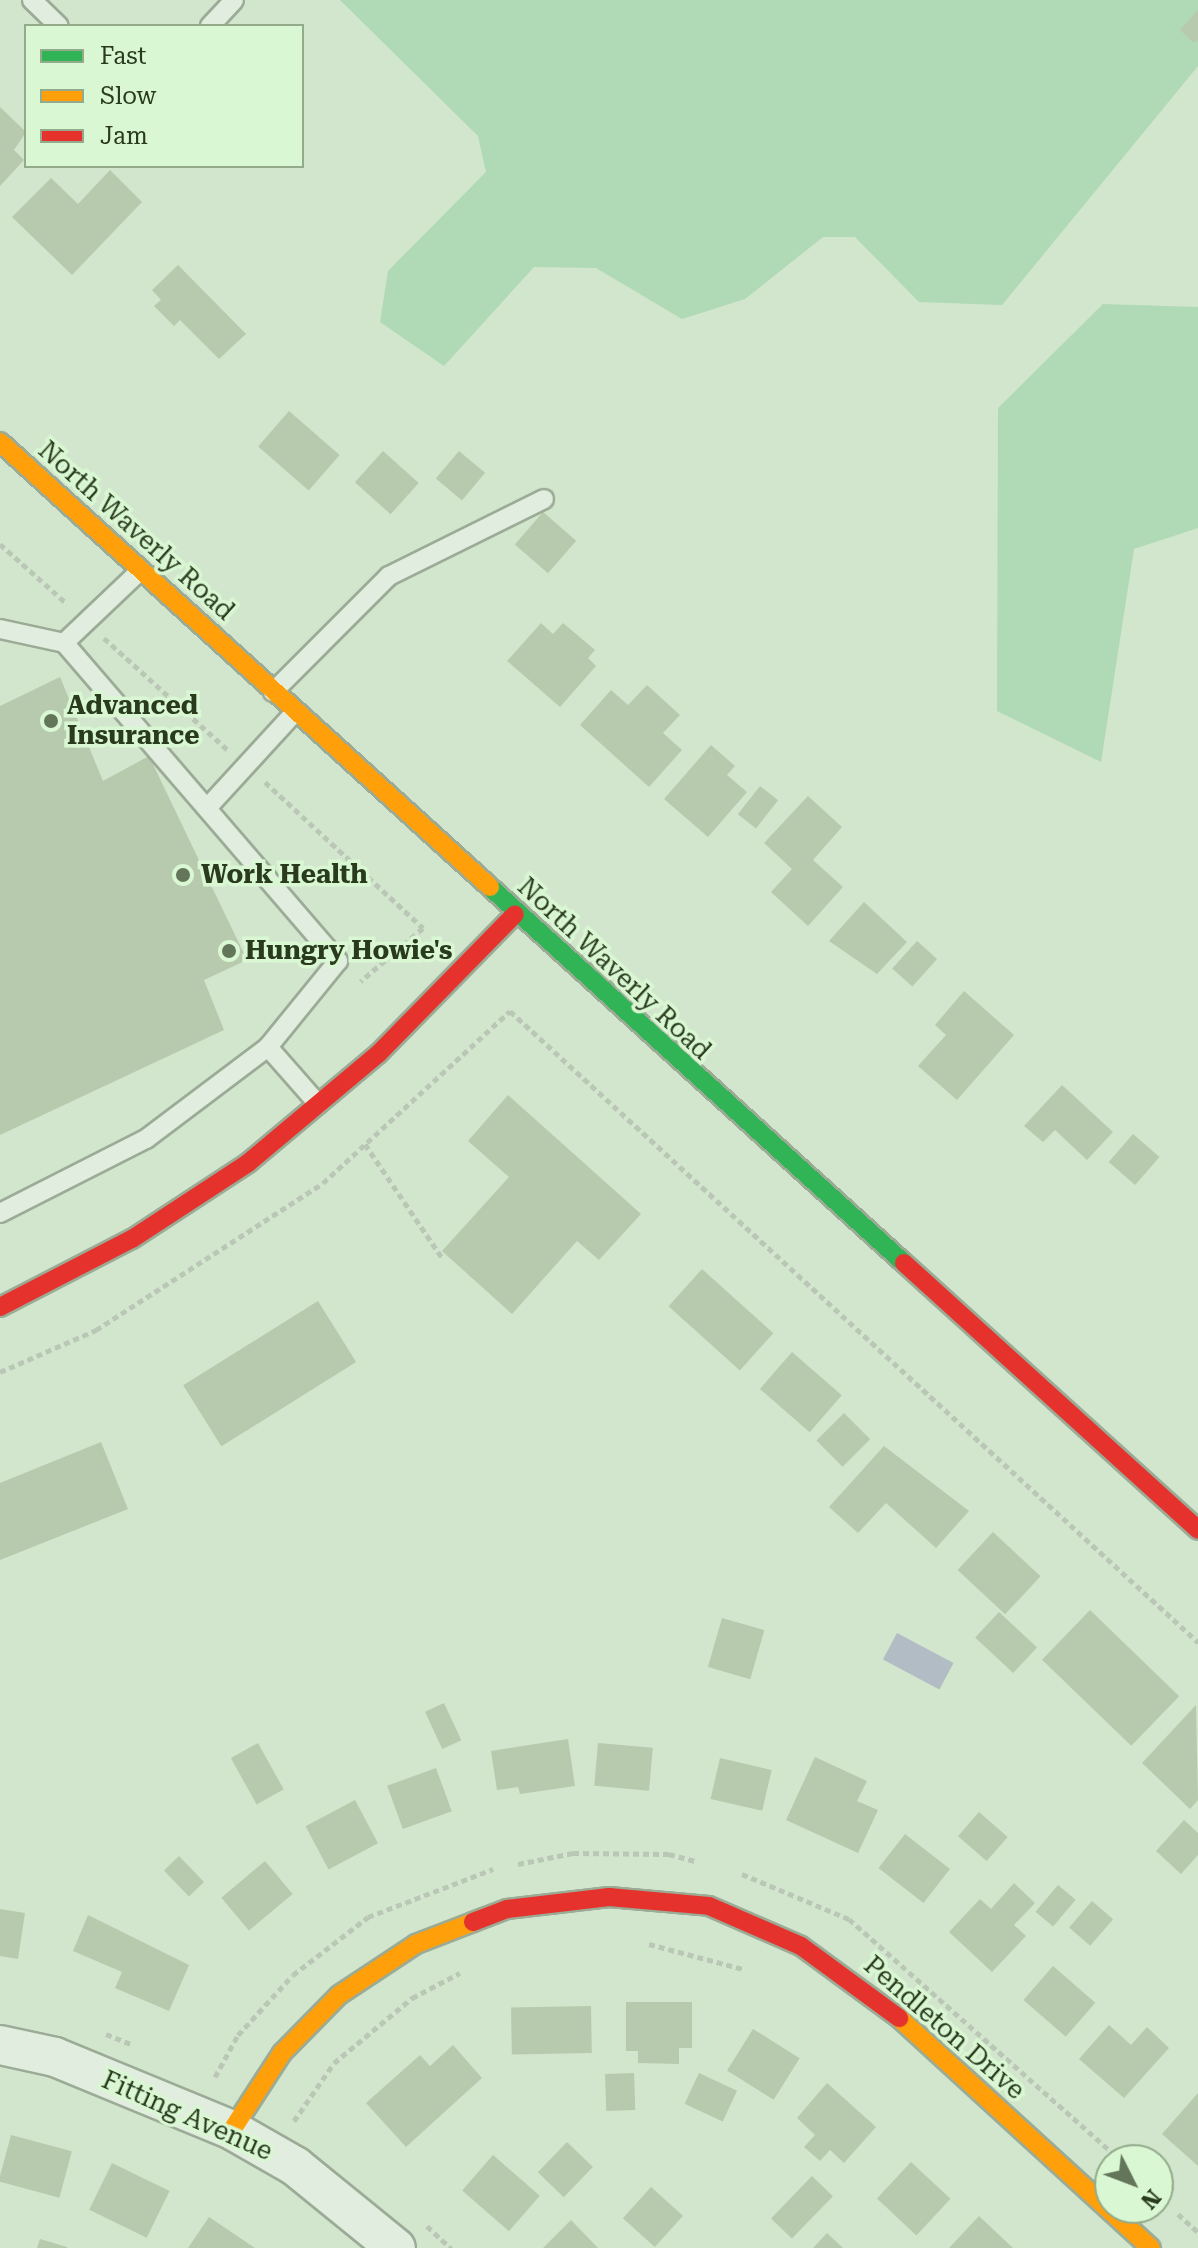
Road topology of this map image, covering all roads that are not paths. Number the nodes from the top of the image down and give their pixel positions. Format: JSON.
{"nodes":[{"id":1,"x":32,"y":0,"type":"edge"},
{"id":2,"x":234,"y":0,"type":"edge"},
{"id":3,"x":57,"y":24,"type":"edge"},
{"id":4,"x":212,"y":24,"type":"edge"},
{"id":5,"x":0,"y":442,"type":"edge"},
{"id":6,"x":544,"y":499,"type":"dead end"},
{"id":7,"x":141,"y":570,"type":"junction"},
{"id":8,"x":0,"y":629,"type":"edge"},
{"id":9,"x":64,"y":643,"type":"junction"},
{"id":10,"x":273,"y":692,"type":"junction"},
{"id":11,"x":295,"y":712,"type":"junction"},
{"id":12,"x":208,"y":807,"type":"junction"},
{"id":13,"x":515,"y":914,"type":"junction"},
{"id":14,"x":268,"y":1047,"type":"junction"},
{"id":15,"x":320,"y":1106,"type":"junction"},
{"id":16,"x":0,"y":1213,"type":"edge"},
{"id":17,"x":0,"y":1307,"type":"edge"},
{"id":18,"x":1198,"y":1530,"type":"edge"},
{"id":19,"x":0,"y":2045,"type":"edge"},
{"id":20,"x":232,"y":2130,"type":"junction"},
{"id":21,"x":396,"y":2248,"type":"edge"},
{"id":22,"x":1151,"y":2248,"type":"edge"}],
"edges":[{"from":1,"to":3,"type":"lane"},
{"from":2,"to":4,"type":"lane"},
{"from":5,"to":7,"type":"street","name":"North Waverly Road"},
{"from":6,"to":10,"type":"lane"},
{"from":7,"to":9,"type":"lane"},
{"from":7,"to":10,"type":"street","name":"North Waverly Road"},
{"from":8,"to":9,"type":"lane"},
{"from":9,"to":12,"type":"lane"},
{"from":10,"to":11,"type":"street","name":"North Waverly Road"},
{"from":11,"to":12,"type":"lane"},
{"from":11,"to":13,"type":"street","name":"North Waverly Road"},
{"from":12,"to":14,"type":"lane"},
{"from":13,"to":15,"type":"street"},
{"from":13,"to":18,"type":"street","name":"North Waverly Road"},
{"from":14,"to":15,"type":"lane"},
{"from":14,"to":16,"type":"lane"},
{"from":15,"to":17,"type":"street"},
{"from":19,"to":20,"type":"street","name":"Fitting Avenue"},
{"from":20,"to":21,"type":"street","name":"Fitting Avenue"},
{"from":20,"to":22,"type":"street","name":"Pendleton Drive"}]}
